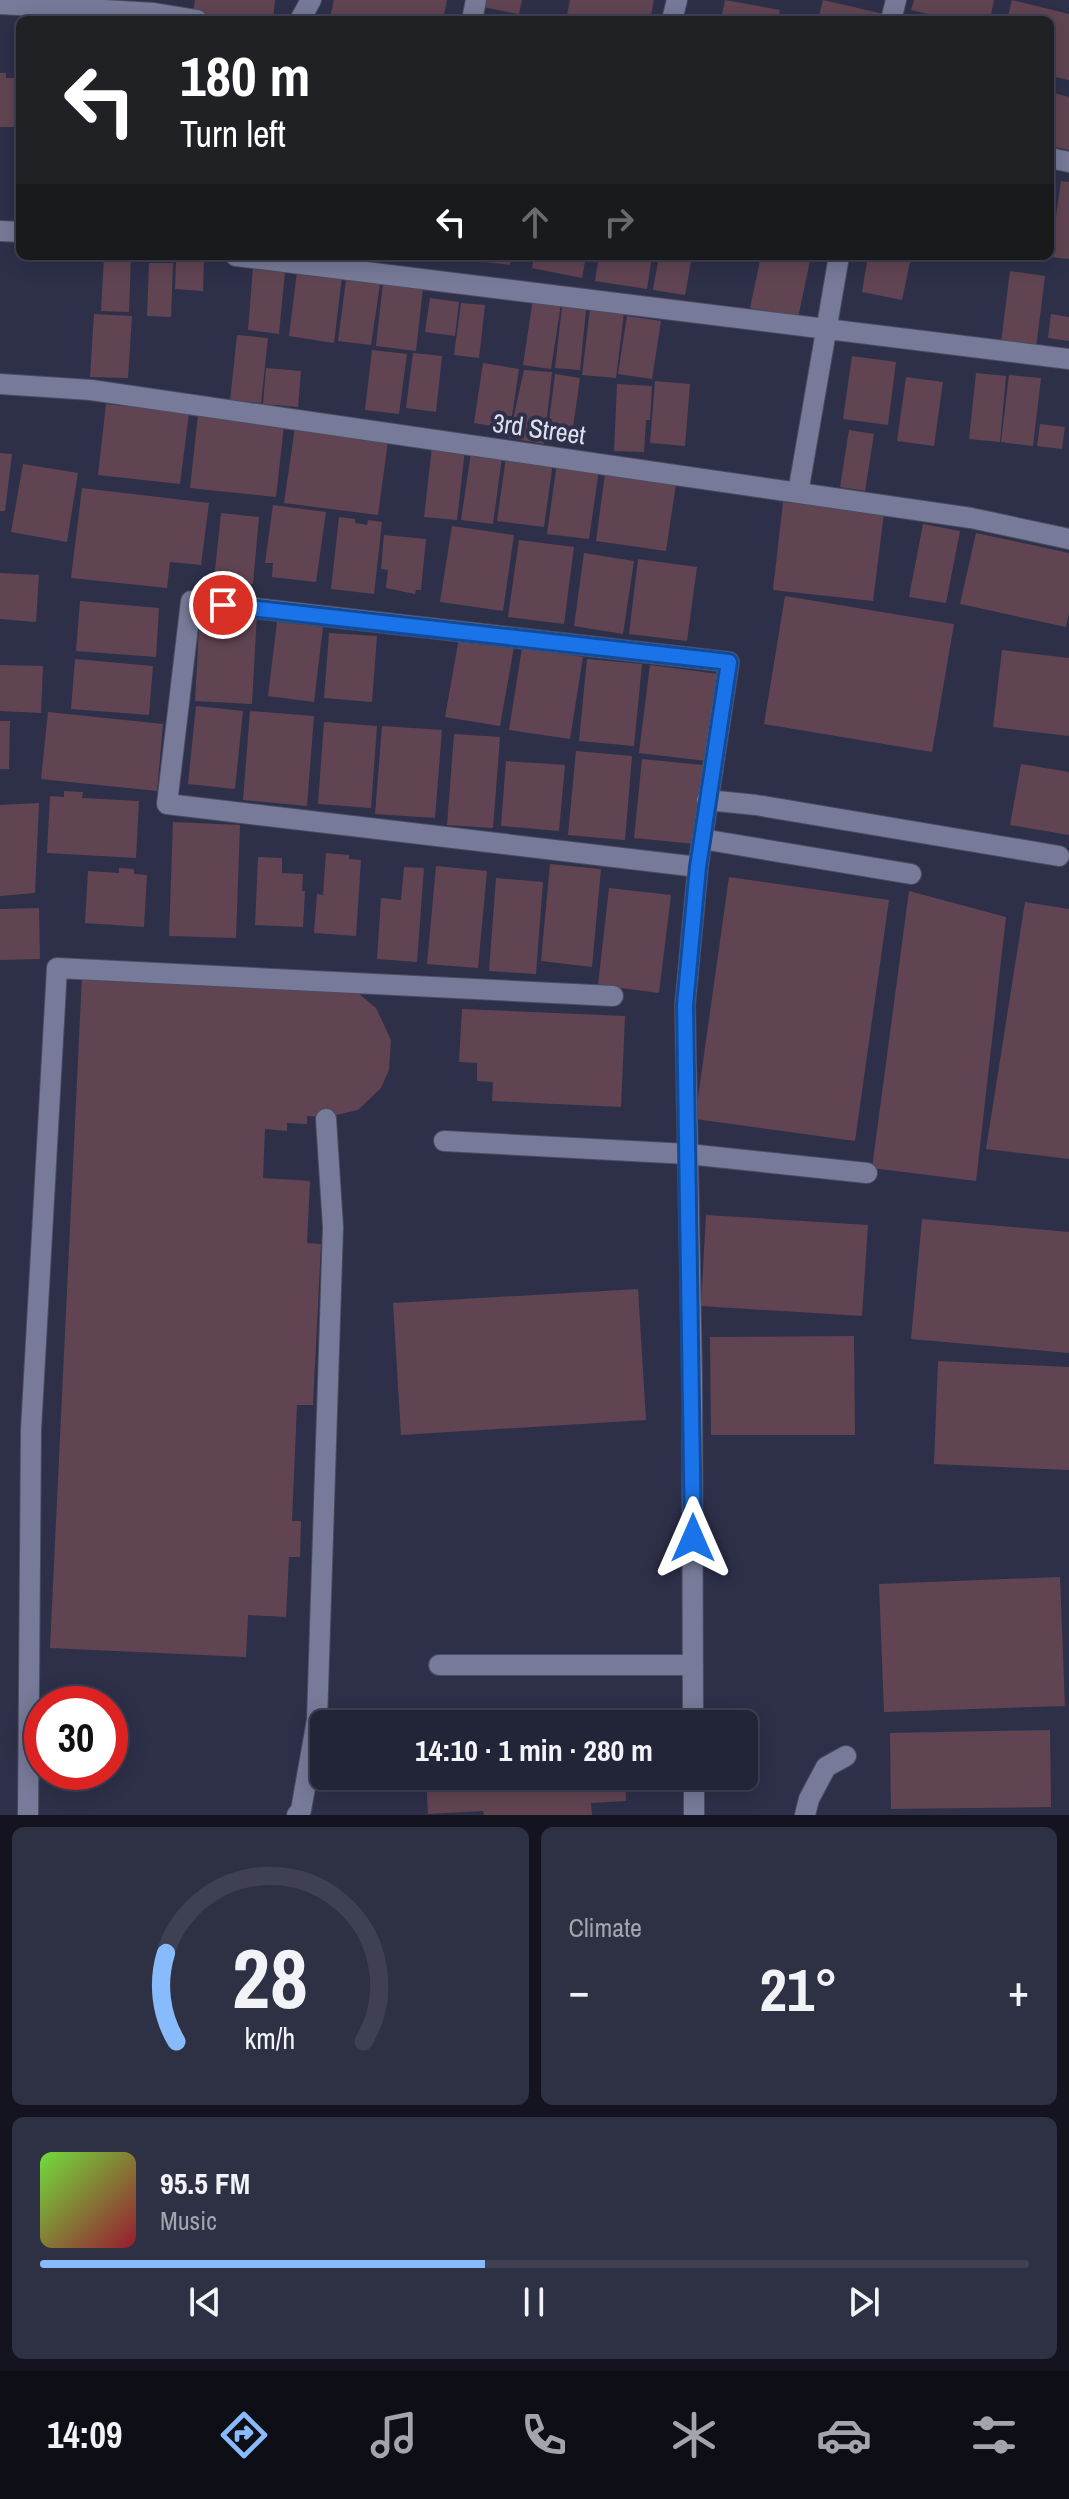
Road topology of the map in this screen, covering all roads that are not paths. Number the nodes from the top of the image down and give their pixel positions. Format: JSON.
{"nodes":[{"id":1,"x":0,"y":4,"type":"edge"},
{"id":2,"x":172,"y":16,"type":"edge"},
{"id":3,"x":268,"y":260,"type":"edge"},
{"id":4,"x":838,"y":260,"type":"edge"},
{"id":5,"x":825,"y":329,"type":"junction"},
{"id":6,"x":1069,"y":359,"type":"edge"},
{"id":7,"x":0,"y":384,"type":"edge"},
{"id":8,"x":798,"y":493,"type":"junction"},
{"id":9,"x":1069,"y":539,"type":"edge"},
{"id":10,"x":707,"y":800,"type":"junction"},
{"id":11,"x":702,"y":839,"type":"junction"},
{"id":12,"x":1059,"y":856,"type":"dead end"},
{"id":13,"x":698,"y":867,"type":"junction"},
{"id":14,"x":911,"y":874,"type":"dead end"},
{"id":15,"x":613,"y":996,"type":"dead end"},
{"id":16,"x":326,"y":1119,"type":"dead end"},
{"id":17,"x":444,"y":1141,"type":"dead end"},
{"id":18,"x":688,"y":1154,"type":"junction"},
{"id":19,"x":867,"y":1173,"type":"dead end"},
{"id":20,"x":439,"y":1665,"type":"dead end"},
{"id":21,"x":693,"y":1665,"type":"junction"},
{"id":22,"x":693,"y":1710,"type":"edge"},
{"id":23,"x":846,"y":1756,"type":"dead end"},
{"id":24,"x":694,"y":1790,"type":"edge"},
{"id":25,"x":28,"y":1815,"type":"edge"},
{"id":26,"x":297,"y":1815,"type":"edge"},
{"id":27,"x":694,"y":1815,"type":"edge"},
{"id":28,"x":805,"y":1815,"type":"edge"}],
"edges":[{"from":1,"to":2,"type":"street"},
{"from":3,"to":5,"type":"street"},
{"from":4,"to":5,"type":"street"},
{"from":5,"to":6,"type":"street"},
{"from":5,"to":8,"type":"street"},
{"from":7,"to":8,"type":"street","name":"3rd Street"},
{"from":8,"to":9,"type":"street","name":"3rd Street"},
{"from":10,"to":11,"type":"street"},
{"from":10,"to":12,"type":"street"},
{"from":10,"to":13,"type":"street"},
{"from":11,"to":13,"type":"street"},
{"from":11,"to":14,"type":"street"},
{"from":13,"to":18,"type":"street"},
{"from":15,"to":25,"type":"street"},
{"from":16,"to":26,"type":"street"},
{"from":17,"to":18,"type":"street"},
{"from":18,"to":19,"type":"street"},
{"from":18,"to":21,"type":"street"},
{"from":20,"to":21,"type":"street"},
{"from":21,"to":22,"type":"street"},
{"from":23,"to":28,"type":"street"},
{"from":24,"to":27,"type":"street"}]}
